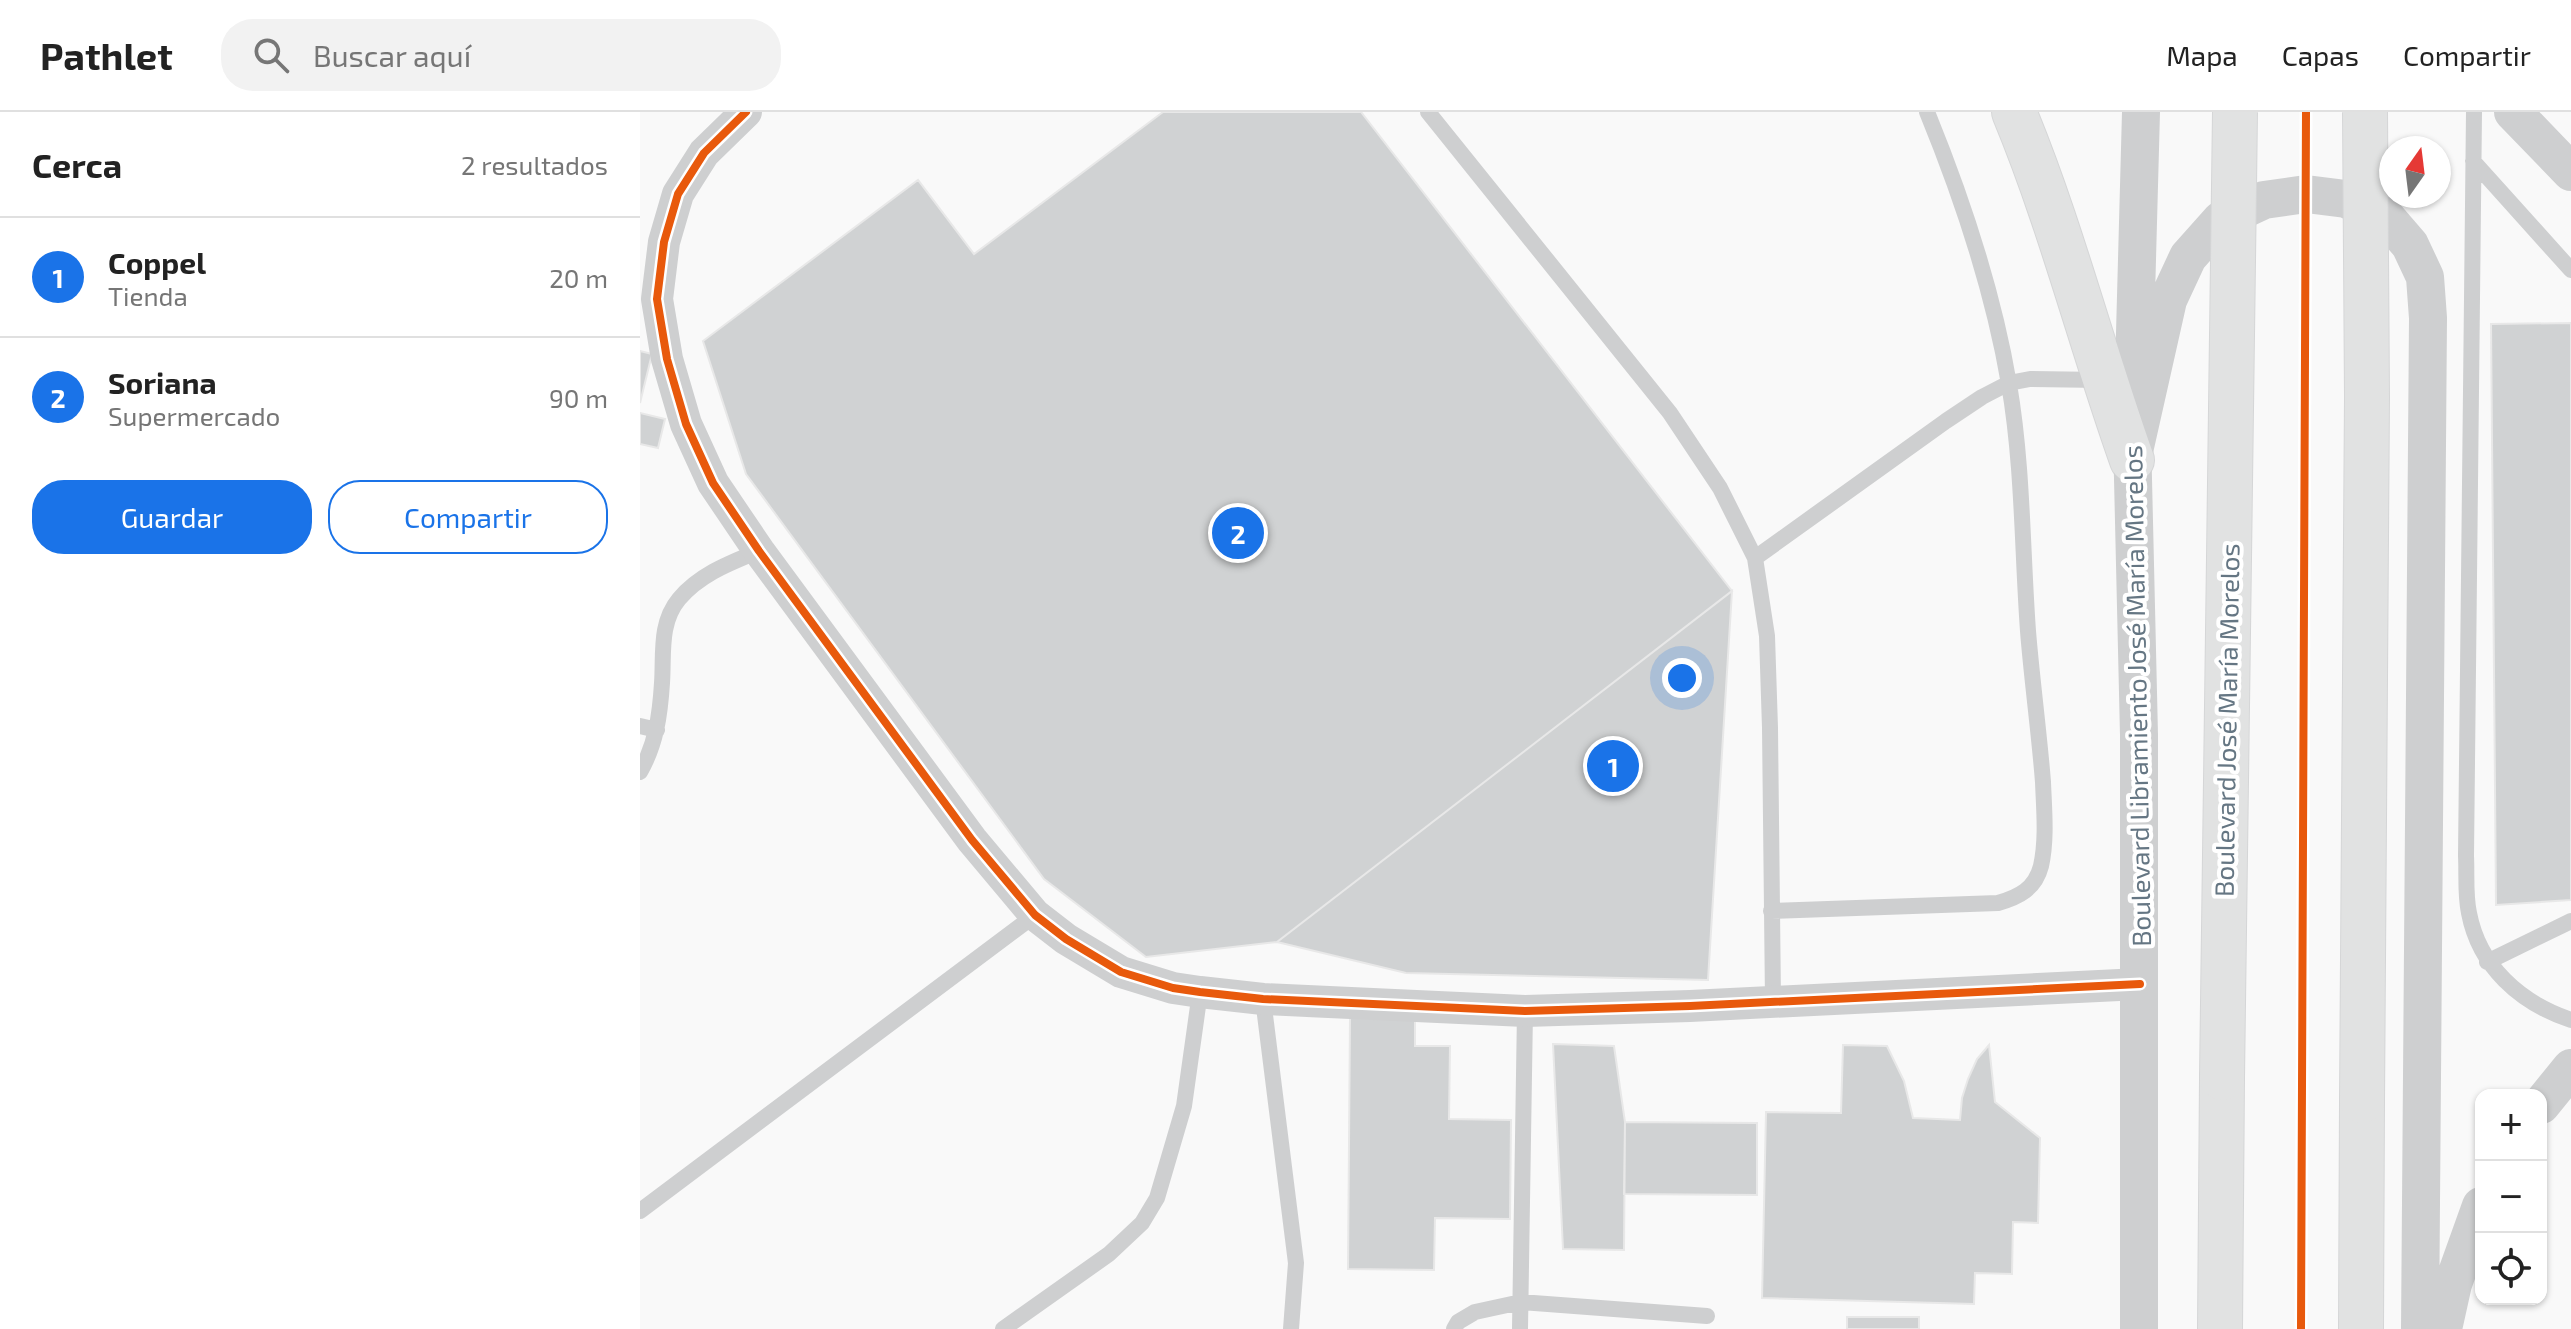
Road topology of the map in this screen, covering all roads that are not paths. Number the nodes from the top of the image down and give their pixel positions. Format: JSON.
{"nodes":[{"id":1,"x":746,"y":112,"type":"edge"},
{"id":2,"x":1428,"y":112,"type":"edge"},
{"id":3,"x":1927,"y":112,"type":"edge"},
{"id":4,"x":2014,"y":112,"type":"edge"},
{"id":5,"x":2141,"y":112,"type":"edge"},
{"id":6,"x":2235,"y":112,"type":"edge"},
{"id":7,"x":2365,"y":112,"type":"edge"},
{"id":8,"x":2474,"y":112,"type":"edge"},
{"id":9,"x":2513,"y":112,"type":"edge"},
{"id":10,"x":2473,"y":161,"type":"junction"},
{"id":11,"x":2571,"y":172,"type":"edge"},
{"id":12,"x":2571,"y":270,"type":"edge"},
{"id":13,"x":2103,"y":380,"type":"junction"},
{"id":14,"x":2009,"y":383,"type":"junction"},
{"id":15,"x":2132,"y":460,"type":"junction"},
{"id":16,"x":759,"y":551,"type":"junction"},
{"id":17,"x":1755,"y":558,"type":"junction"},
{"id":18,"x":640,"y":726,"type":"edge"},
{"id":19,"x":657,"y":730,"type":"junction"},
{"id":20,"x":640,"y":772,"type":"edge"},
{"id":21,"x":1771,"y":911,"type":"junction"},
{"id":22,"x":1035,"y":915,"type":"junction"},
{"id":23,"x":2571,"y":921,"type":"edge"},
{"id":24,"x":2487,"y":962,"type":"junction"},
{"id":25,"x":2140,"y":984,"type":"junction"},
{"id":26,"x":1200,"y":992,"type":"junction"},
{"id":27,"x":1263,"y":999,"type":"junction"},
{"id":28,"x":1773,"y":1001,"type":"junction"},
{"id":29,"x":1525,"y":1011,"type":"junction"},
{"id":30,"x":2571,"y":1020,"type":"edge"},
{"id":31,"x":2571,"y":1068,"type":"edge"},
{"id":32,"x":2547,"y":1096,"type":"edge"},
{"id":33,"x":640,"y":1211,"type":"edge"},
{"id":34,"x":2475,"y":1223,"type":"edge"},
{"id":35,"x":1521,"y":1302,"type":"junction"},
{"id":36,"x":1707,"y":1316,"type":"dead end"},
{"id":37,"x":1003,"y":1329,"type":"edge"},
{"id":38,"x":1291,"y":1329,"type":"edge"},
{"id":39,"x":1454,"y":1329,"type":"edge"},
{"id":40,"x":1520,"y":1329,"type":"edge"},
{"id":41,"x":2139,"y":1329,"type":"edge"},
{"id":42,"x":2220,"y":1329,"type":"edge"},
{"id":43,"x":2361,"y":1329,"type":"edge"},
{"id":44,"x":2420,"y":1329,"type":"edge"},
{"id":45,"x":2443,"y":1329,"type":"edge"}],
"edges":[{"from":1,"to":16,"type":"street"},
{"from":2,"to":17,"type":"lane"},
{"from":3,"to":14,"type":"lane"},
{"from":4,"to":13,"type":"main road"},
{"from":5,"to":15,"type":"street","name":"Boulevard Libramiento José María Morelos"},
{"from":6,"to":42,"type":"main road","name":"Boulevard José María Morelos","bridge":true},
{"from":7,"to":43,"type":"main road","bridge":true},
{"from":8,"to":10,"type":"lane"},
{"from":9,"to":11,"type":"street"},
{"from":10,"to":12,"type":"lane"},
{"from":10,"to":24,"type":"lane"},
{"from":13,"to":14,"type":"lane"},
{"from":13,"to":15,"type":"main road"},
{"from":14,"to":17,"type":"lane"},
{"from":14,"to":21,"type":"lane"},
{"from":15,"to":25,"type":"street","name":"Boulevard Libramiento José María Morelos"},
{"from":15,"to":44,"type":"street"},
{"from":16,"to":19,"type":"lane"},
{"from":16,"to":22,"type":"street"},
{"from":17,"to":21,"type":"lane"},
{"from":18,"to":19,"type":"lane"},
{"from":19,"to":20,"type":"lane"},
{"from":21,"to":28,"type":"lane"},
{"from":22,"to":26,"type":"street"},
{"from":22,"to":33,"type":"lane"},
{"from":23,"to":24,"type":"lane"},
{"from":24,"to":30,"type":"lane"},
{"from":25,"to":28,"type":"street"},
{"from":25,"to":41,"type":"street","name":"Boulevard Libramiento José María Morelos"},
{"from":26,"to":27,"type":"street"},
{"from":26,"to":37,"type":"lane"},
{"from":27,"to":29,"type":"street"},
{"from":27,"to":38,"type":"lane"},
{"from":28,"to":29,"type":"street"},
{"from":29,"to":35,"type":"lane"},
{"from":31,"to":32,"type":"street"},
{"from":34,"to":45,"type":"street"},
{"from":35,"to":36,"type":"lane"},
{"from":35,"to":39,"type":"lane"},
{"from":35,"to":40,"type":"lane"}]}
